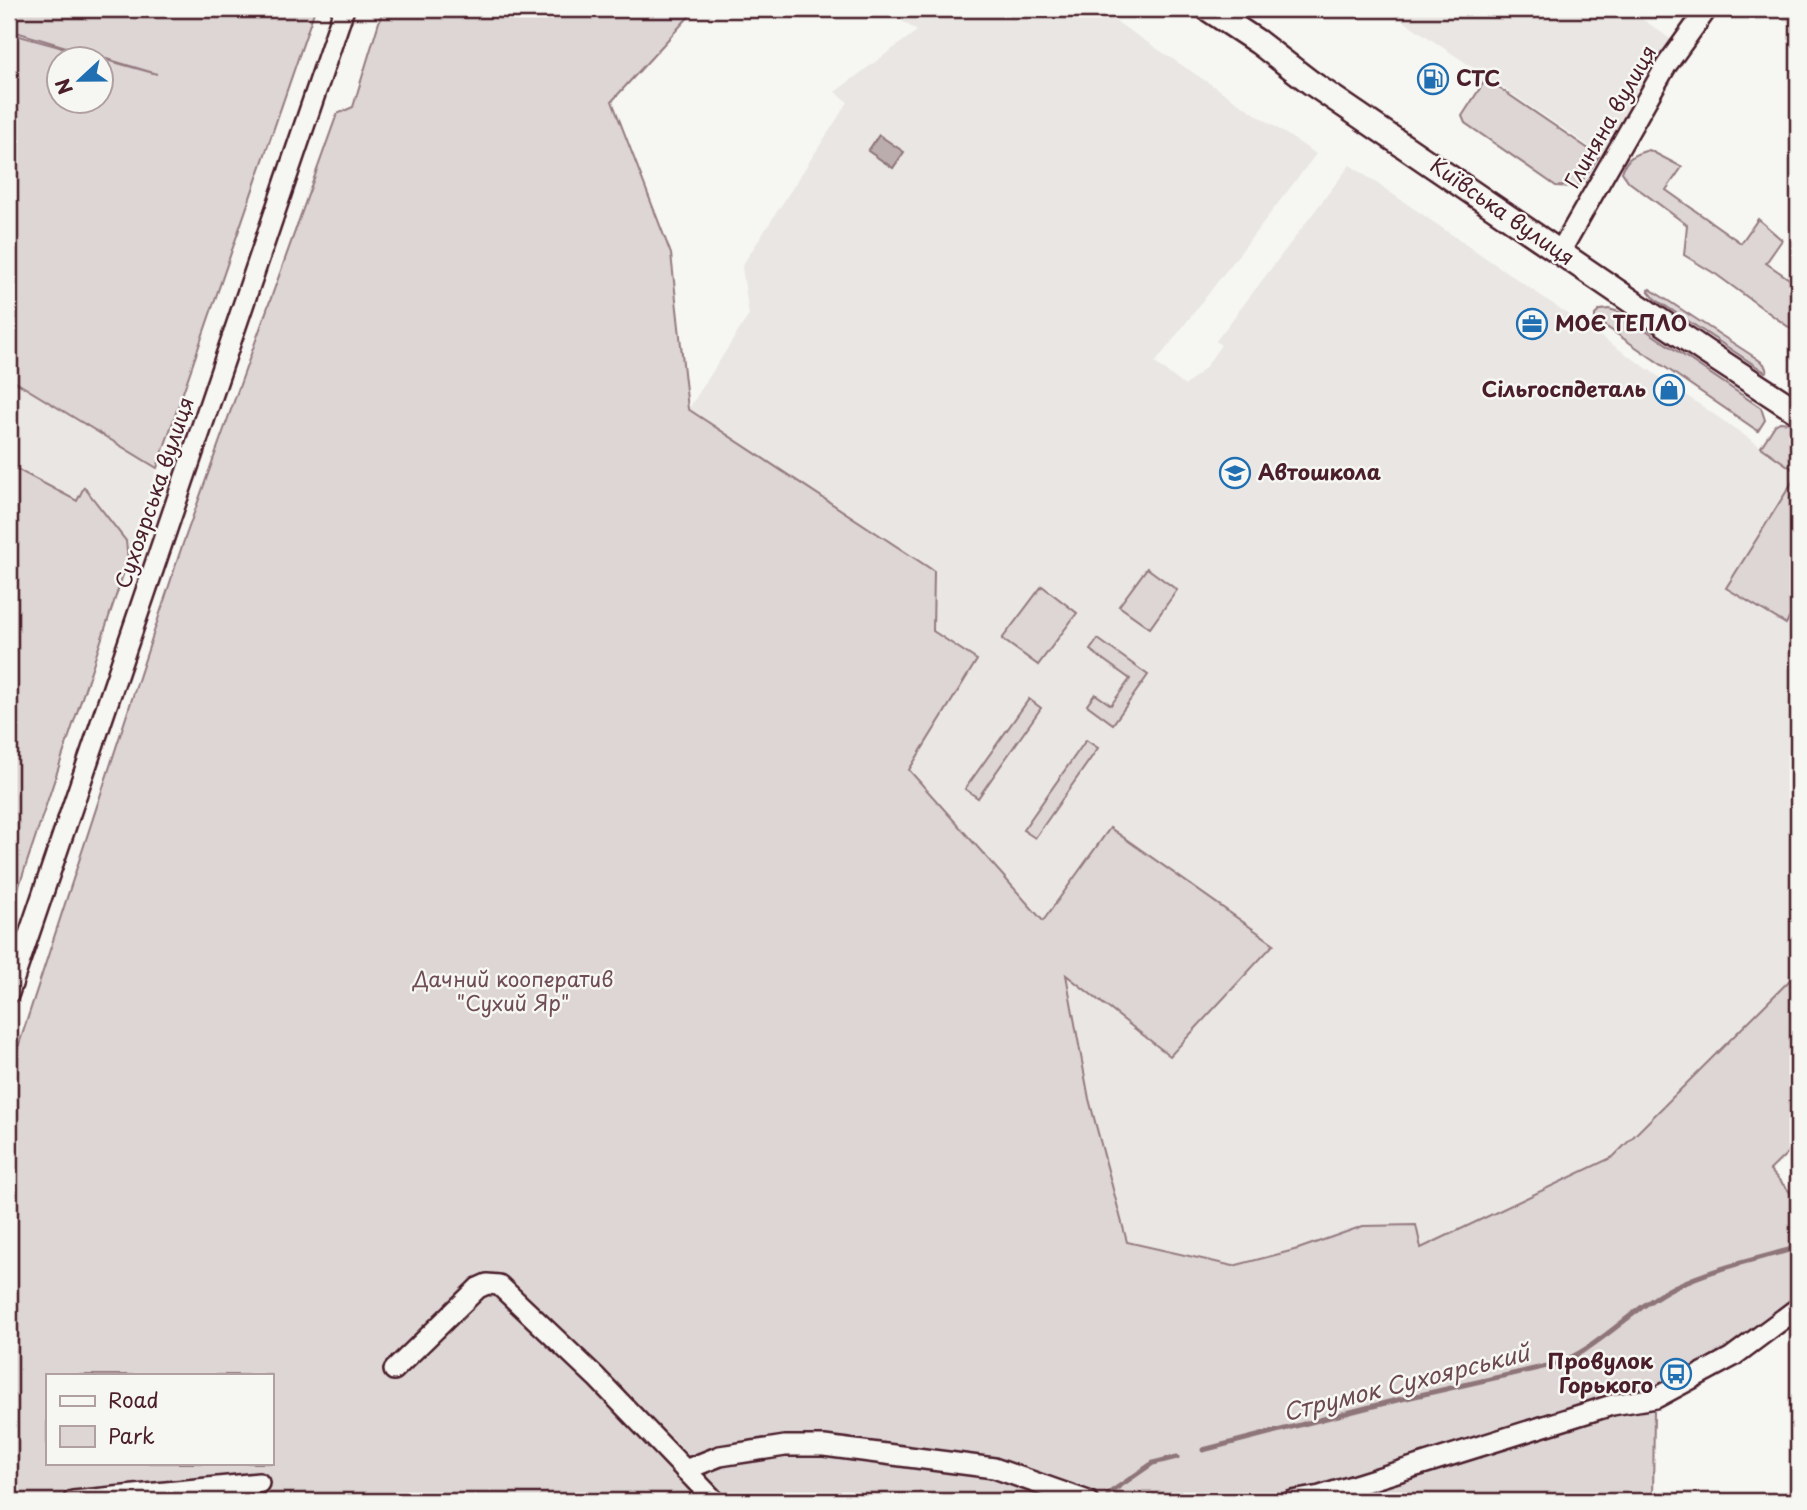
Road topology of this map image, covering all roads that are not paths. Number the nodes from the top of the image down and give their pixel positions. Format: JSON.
{"nodes":[{"id":1,"x":344,"y":9,"type":"edge"},
{"id":2,"x":1208,"y":9,"type":"edge"},
{"id":3,"x":1707,"y":9,"type":"edge"},
{"id":4,"x":1560,"y":252,"type":"junction"},
{"id":5,"x":1798,"y":412,"type":"edge"},
{"id":6,"x":9,"y":993,"type":"edge"},
{"id":7,"x":1798,"y":1308,"type":"edge"},
{"id":8,"x":394,"y":1370,"type":"dead end"},
{"id":9,"x":685,"y":1470,"type":"junction"},
{"id":10,"x":259,"y":1483,"type":"dead end"},
{"id":11,"x":73,"y":1501,"type":"edge"},
{"id":12,"x":715,"y":1501,"type":"edge"},
{"id":13,"x":1088,"y":1501,"type":"edge"},
{"id":14,"x":1293,"y":1501,"type":"edge"}],
"edges":[{"from":1,"to":6,"type":"street","name":"Сухоярська вулиця"},
{"from":2,"to":4,"type":"main road","name":"Київська вулиця"},
{"from":3,"to":4,"type":"street","name":"Глиняна вулиця"},
{"from":4,"to":5,"type":"main road","name":"Київська вулиця"},
{"from":7,"to":14,"type":"street"},
{"from":8,"to":9,"type":"street"},
{"from":9,"to":12,"type":"street"},
{"from":9,"to":13,"type":"street"},
{"from":10,"to":11,"type":"street"}]}
